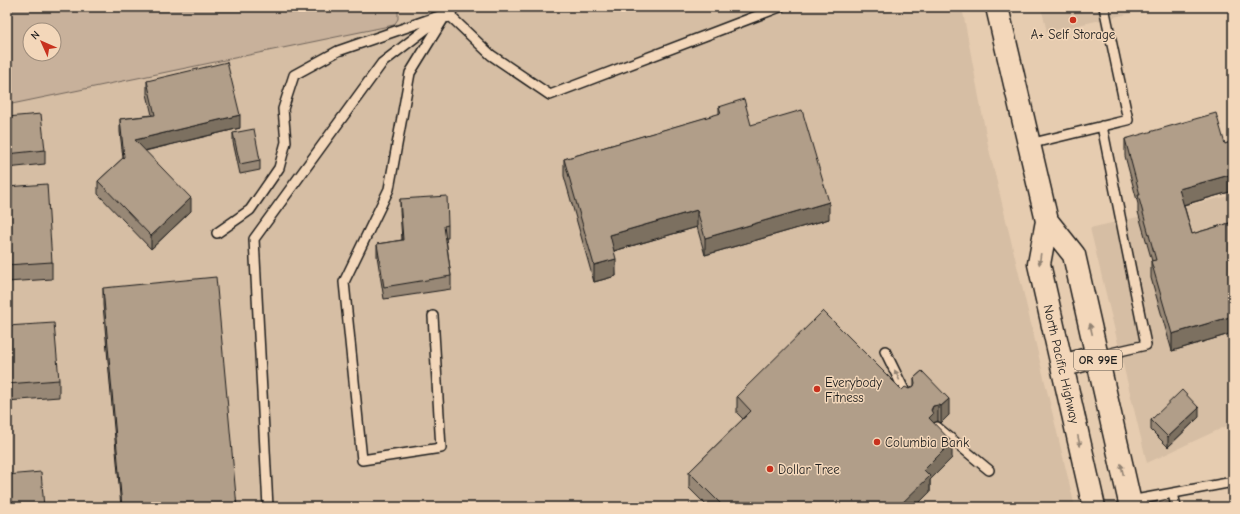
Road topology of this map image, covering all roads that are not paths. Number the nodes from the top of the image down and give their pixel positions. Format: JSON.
{"nodes":[{"id":1,"x":780,"y":7,"type":"edge"},
{"id":2,"x":997,"y":7,"type":"edge"},
{"id":3,"x":1104,"y":7,"type":"edge"},
{"id":4,"x":447,"y":10,"type":"edge"},
{"id":5,"x":1102,"y":126,"type":"junction"},
{"id":6,"x":1029,"y":144,"type":"junction"},
{"id":7,"x":1047,"y":221,"type":"junction"},
{"id":8,"x":217,"y":233,"type":"dead end"},
{"id":9,"x":433,"y":316,"type":"dead end"},
{"id":10,"x":885,"y":351,"type":"dead end"},
{"id":11,"x":1098,"y":356,"type":"junction"},
{"id":12,"x":1062,"y":366,"type":"junction"},
{"id":13,"x":909,"y":399,"type":"edge"},
{"id":14,"x":937,"y":427,"type":"edge"},
{"id":15,"x":989,"y":470,"type":"dead end"},
{"id":16,"x":1233,"y":482,"type":"edge"},
{"id":17,"x":1173,"y":493,"type":"junction"},
{"id":18,"x":1131,"y":504,"type":"edge"},
{"id":19,"x":268,"y":507,"type":"edge"},
{"id":20,"x":1094,"y":507,"type":"edge"},
{"id":21,"x":1176,"y":507,"type":"edge"}],
"edges":[{"from":1,"to":4,"type":"lane"},
{"from":2,"to":6,"type":"main road","name":"North Pacific Highway","number":"OR 99E"},
{"from":3,"to":5,"type":"lane"},
{"from":4,"to":8,"type":"lane"},
{"from":4,"to":9,"type":"lane"},
{"from":4,"to":19,"type":"lane"},
{"from":5,"to":6,"type":"lane"},
{"from":5,"to":11,"type":"lane"},
{"from":6,"to":7,"type":"main road","name":"North Pacific Highway","number":"OR 99E"},
{"from":11,"to":7,"type":"main road","name":"North Pacific Highway","number":"OR 99E","one_way":true},
{"from":7,"to":12,"type":"main road","name":"North Pacific Highway","number":"OR 99E","one_way":true},
{"from":13,"to":10,"type":"lane","one_way":true},
{"from":11,"to":12,"type":"main road"},
{"from":18,"to":11,"type":"main road","name":"North Pacific Highway","number":"OR 99E","one_way":true},
{"from":12,"to":20,"type":"main road","name":"North Pacific Highway","number":"OR 99E","one_way":true},
{"from":14,"to":15,"type":"lane"},
{"from":16,"to":17,"type":"lane"},
{"from":17,"to":18,"type":"lane"},
{"from":17,"to":21,"type":"lane"}]}
